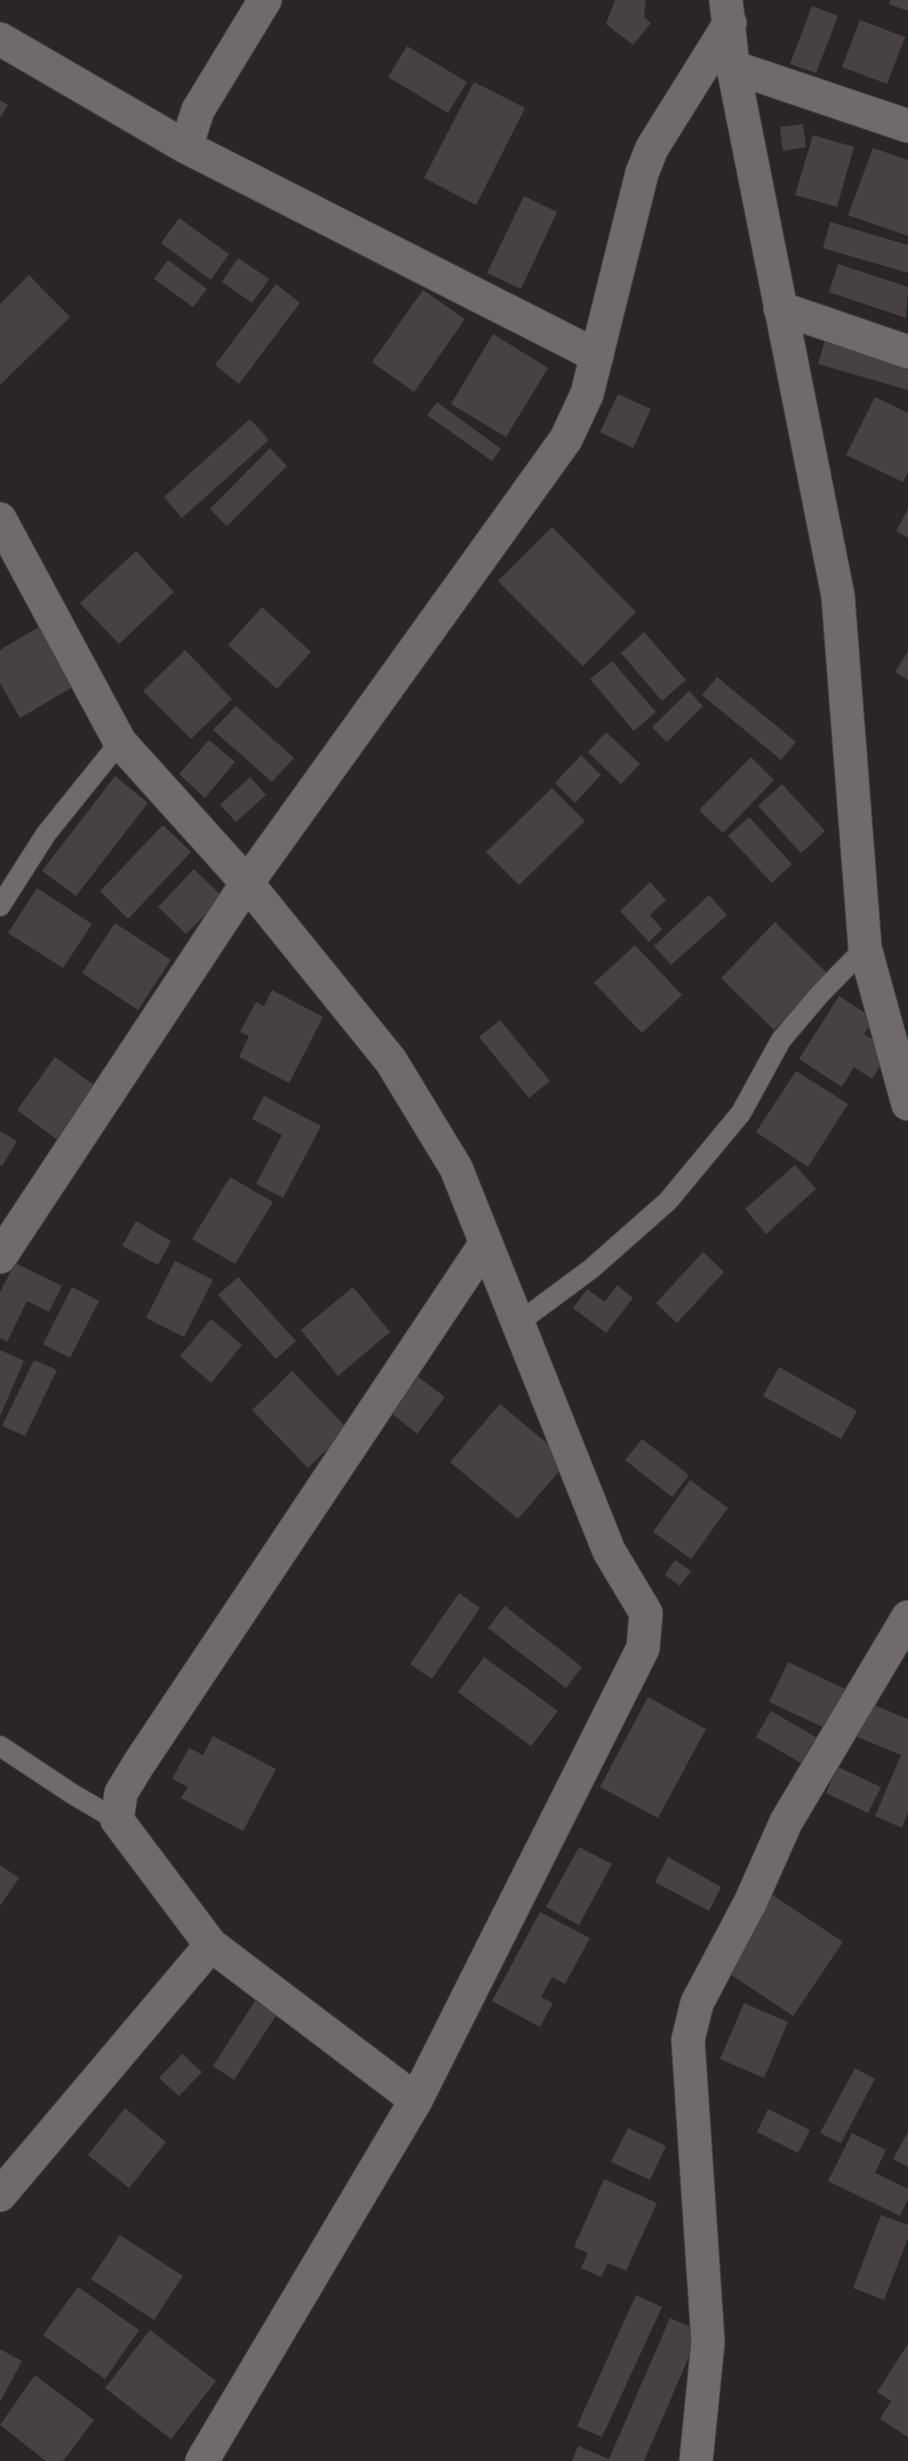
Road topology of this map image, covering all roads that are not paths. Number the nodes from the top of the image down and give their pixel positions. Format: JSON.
{"nodes":[{"id":1,"x":265,"y":0,"type":"edge"},
{"id":2,"x":728,"y":12,"type":"edge"},
{"id":3,"x":0,"y":39,"type":"edge"},
{"id":4,"x":733,"y":67,"type":"junction"},
{"id":5,"x":908,"y":126,"type":"edge"},
{"id":6,"x":186,"y":147,"type":"junction"},
{"id":7,"x":780,"y":308,"type":"junction"},
{"id":8,"x":908,"y":352,"type":"edge"},
{"id":9,"x":597,"y":356,"type":"junction"},
{"id":10,"x":0,"y":519,"type":"edge"},
{"id":11,"x":120,"y":742,"type":"junction"},
{"id":12,"x":247,"y":883,"type":"junction"},
{"id":13,"x":0,"y":906,"type":"edge"},
{"id":14,"x":865,"y":948,"type":"junction"},
{"id":15,"x":908,"y":1104,"type":"edge"},
{"id":16,"x":486,"y":1244,"type":"junction"},
{"id":17,"x":0,"y":1257,"type":"edge"},
{"id":18,"x":518,"y":1323,"type":"junction"},
{"id":19,"x":908,"y":1617,"type":"edge"},
{"id":20,"x":0,"y":1746,"type":"edge"},
{"id":21,"x":117,"y":1820,"type":"junction"},
{"id":22,"x":212,"y":1945,"type":"junction"},
{"id":23,"x":416,"y":2100,"type":"junction"},
{"id":24,"x":0,"y":2195,"type":"edge"},
{"id":25,"x":202,"y":2461,"type":"edge"},
{"id":26,"x":696,"y":2461,"type":"edge"}],
"edges":[{"from":1,"to":6,"type":"street"},
{"from":2,"to":4,"type":"street"},
{"from":2,"to":9,"type":"street"},
{"from":3,"to":6,"type":"street"},
{"from":4,"to":5,"type":"street"},
{"from":4,"to":7,"type":"street"},
{"from":6,"to":9,"type":"street"},
{"from":7,"to":8,"type":"street"},
{"from":7,"to":14,"type":"street"},
{"from":9,"to":12,"type":"street"},
{"from":10,"to":11,"type":"street"},
{"from":11,"to":12,"type":"street"},
{"from":11,"to":13,"type":"lane"},
{"from":12,"to":16,"type":"street"},
{"from":12,"to":17,"type":"street"},
{"from":14,"to":15,"type":"street"},
{"from":14,"to":18,"type":"lane"},
{"from":16,"to":18,"type":"street"},
{"from":16,"to":21,"type":"street"},
{"from":18,"to":23,"type":"street"},
{"from":19,"to":26,"type":"street"},
{"from":20,"to":21,"type":"lane"},
{"from":21,"to":22,"type":"street"},
{"from":22,"to":23,"type":"street"},
{"from":22,"to":24,"type":"street"},
{"from":23,"to":25,"type":"street"}]}
